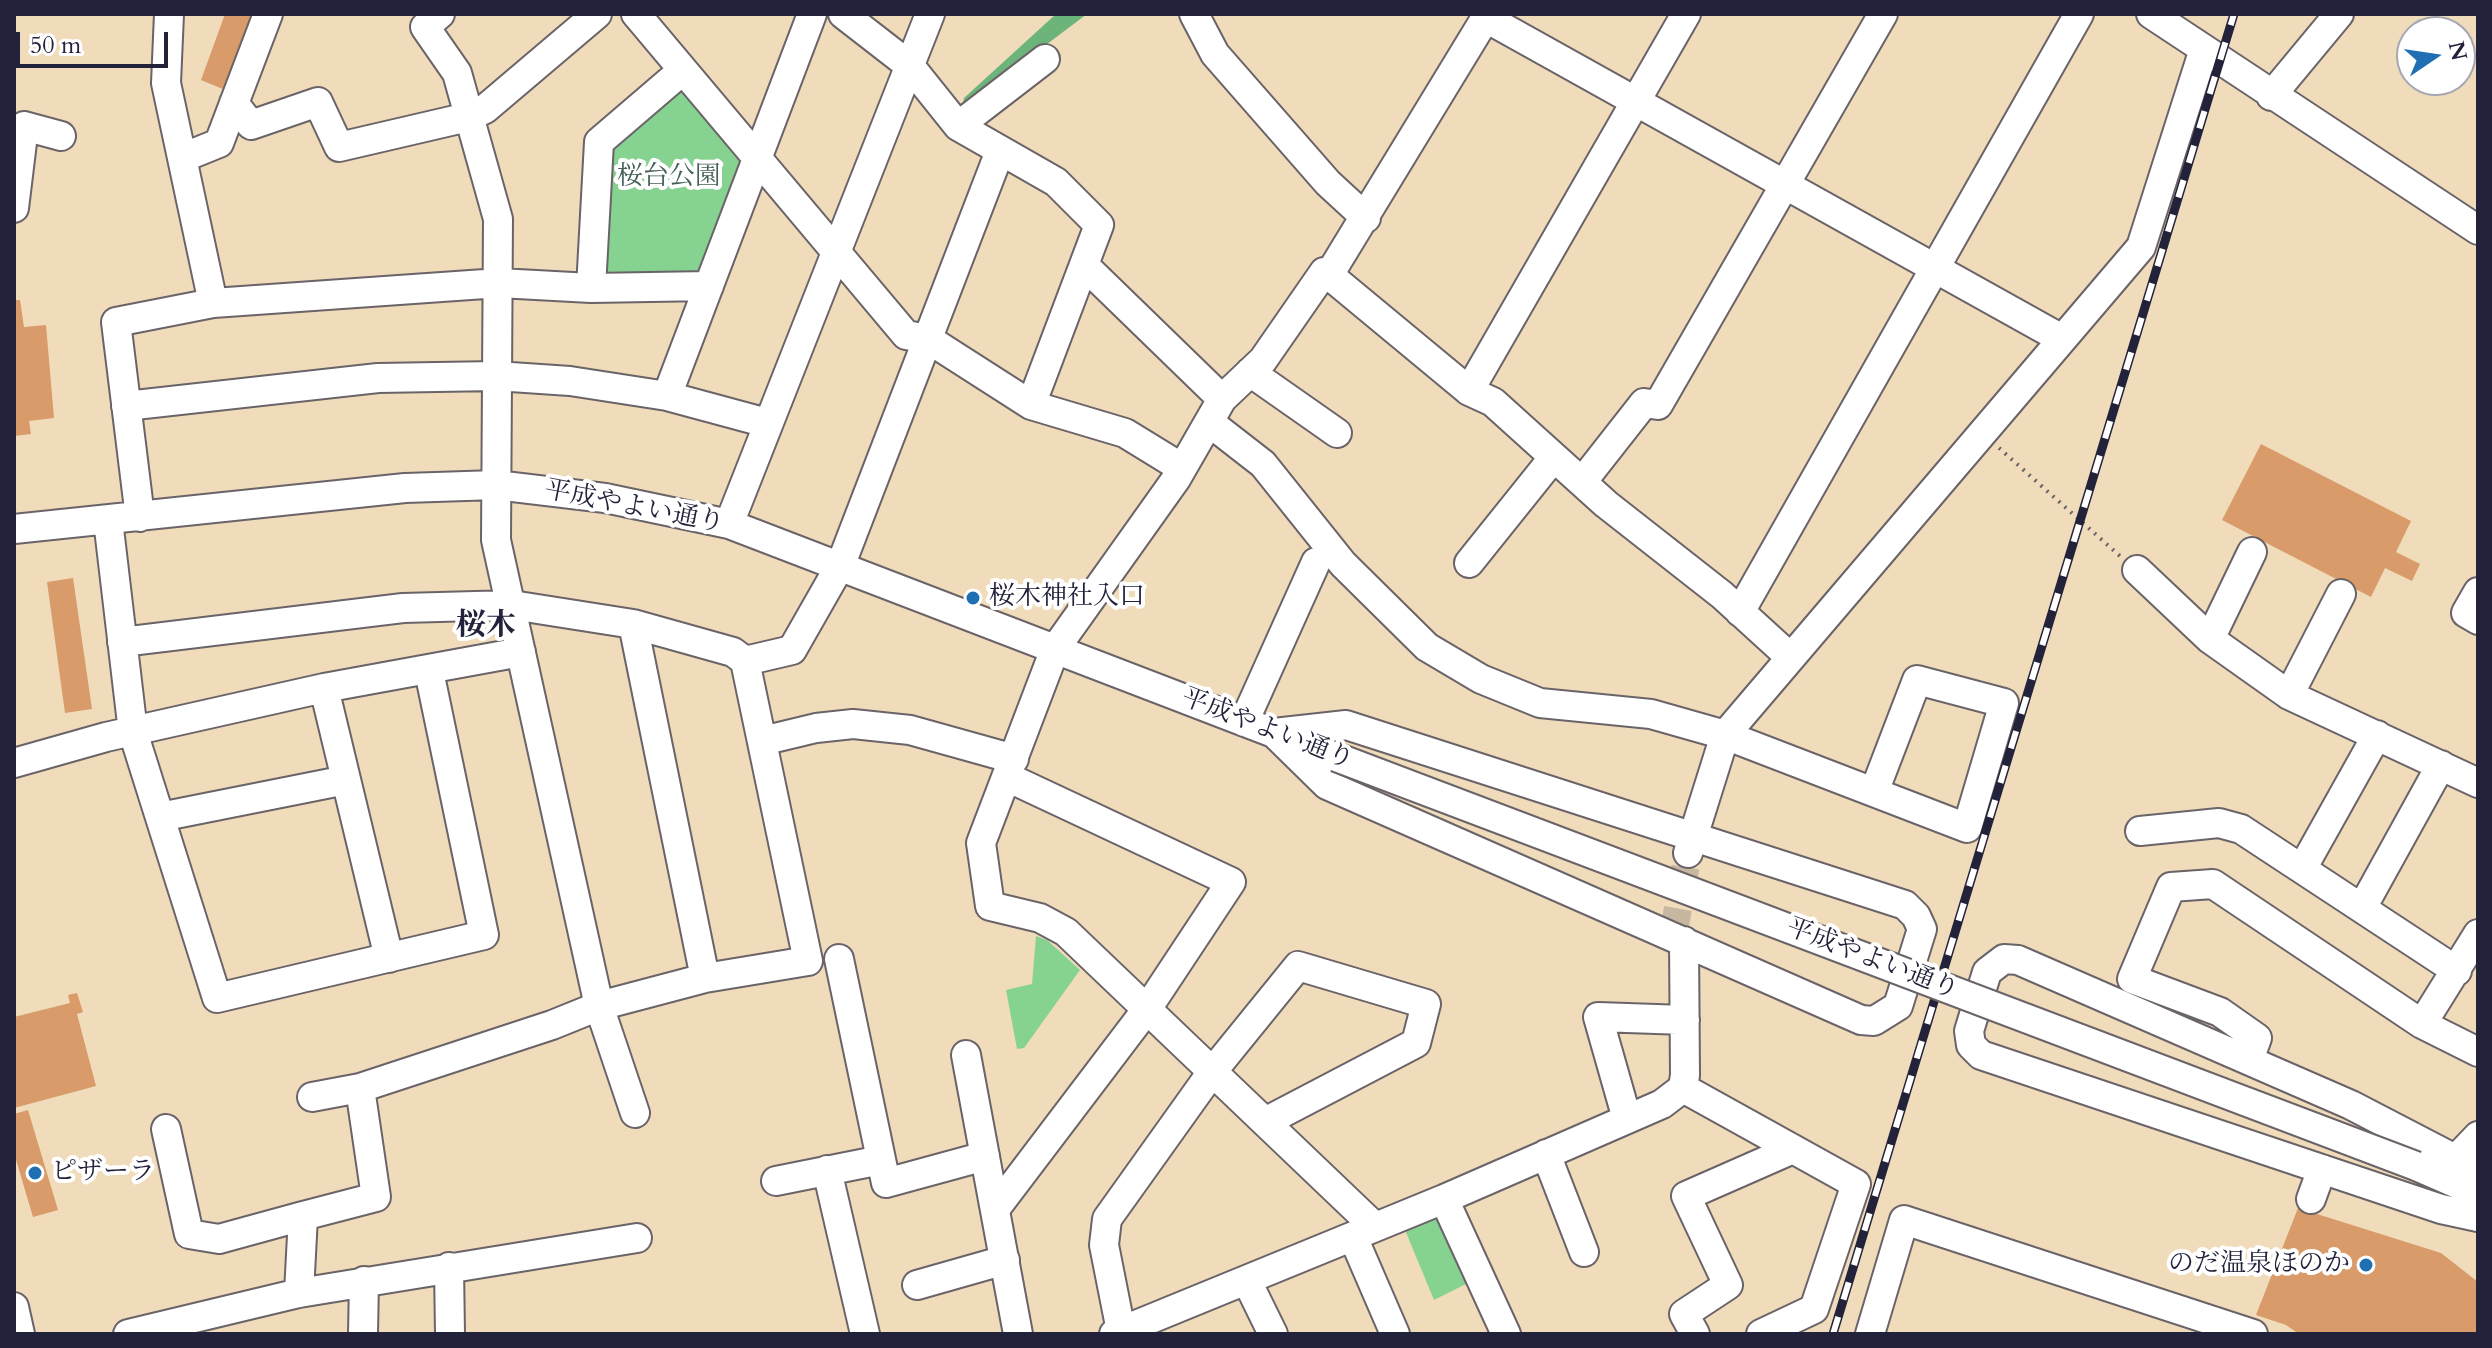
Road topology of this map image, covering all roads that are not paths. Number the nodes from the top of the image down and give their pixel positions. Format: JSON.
{"nodes":[{"id":1,"x":169,"y":14,"type":"edge"},
{"id":2,"x":268,"y":14,"type":"edge"},
{"id":3,"x":440,"y":14,"type":"edge"},
{"id":4,"x":597,"y":14,"type":"edge"},
{"id":5,"x":636,"y":14,"type":"edge"},
{"id":6,"x":812,"y":14,"type":"edge"},
{"id":7,"x":843,"y":14,"type":"edge"},
{"id":8,"x":930,"y":14,"type":"edge"},
{"id":9,"x":1194,"y":14,"type":"edge"},
{"id":10,"x":1686,"y":14,"type":"edge"},
{"id":11,"x":1883,"y":14,"type":"edge"},
{"id":12,"x":2079,"y":14,"type":"edge"},
{"id":13,"x":2151,"y":14,"type":"edge"},
{"id":14,"x":2339,"y":14,"type":"edge"},
{"id":15,"x":1487,"y":16,"type":"edge"},
{"id":16,"x":2203,"y":52,"type":"junction"},
{"id":17,"x":1045,"y":59,"type":"dead end"},
{"id":18,"x":910,"y":66,"type":"junction"},
{"id":19,"x":683,"y":70,"type":"junction"},
{"id":20,"x":2271,"y":96,"type":"junction"},
{"id":21,"x":1637,"y":99,"type":"junction"},
{"id":22,"x":234,"y":103,"type":"junction"},
{"id":23,"x":468,"y":117,"type":"junction"},
{"id":24,"x":958,"y":126,"type":"junction"},
{"id":25,"x":61,"y":136,"type":"dead end"},
{"id":26,"x":1000,"y":151,"type":"junction"},
{"id":27,"x":758,"y":156,"type":"junction"},
{"id":28,"x":182,"y":158,"type":"junction"},
{"id":29,"x":1787,"y":183,"type":"junction"},
{"id":30,"x":14,"y":208,"type":"edge"},
{"id":31,"x":1366,"y":218,"type":"junction"},
{"id":32,"x":2478,"y":230,"type":"edge"},
{"id":33,"x":834,"y":254,"type":"junction"},
{"id":34,"x":1085,"y":266,"type":"junction"},
{"id":35,"x":1936,"y":269,"type":"junction"},
{"id":36,"x":1329,"y":275,"type":"junction"},
{"id":37,"x":499,"y":283,"type":"junction"},
{"id":38,"x":709,"y":286,"type":"junction"},
{"id":39,"x":591,"y":288,"type":"junction"},
{"id":40,"x":213,"y":303,"type":"junction"},
{"id":41,"x":928,"y":339,"type":"junction"},
{"id":42,"x":2062,"y":339,"type":"junction"},
{"id":43,"x":1250,"y":372,"type":"junction"},
{"id":44,"x":496,"y":376,"type":"junction"},
{"id":45,"x":1469,"y":391,"type":"junction"},
{"id":46,"x":667,"y":396,"type":"junction"},
{"id":47,"x":1031,"y":405,"type":"junction"},
{"id":48,"x":126,"y":406,"type":"junction"},
{"id":49,"x":1216,"y":410,"type":"junction"},
{"id":50,"x":767,"y":423,"type":"junction"},
{"id":51,"x":1337,"y":433,"type":"dead end"},
{"id":52,"x":1554,"y":457,"type":"junction"},
{"id":53,"x":1182,"y":468,"type":"junction"},
{"id":54,"x":1582,"y":482,"type":"junction"},
{"id":55,"x":496,"y":485,"type":"junction"},
{"id":56,"x":140,"y":517,"type":"junction"},
{"id":57,"x":108,"y":520,"type":"junction"},
{"id":58,"x":729,"y":524,"type":"junction"},
{"id":59,"x":14,"y":529,"type":"edge"},
{"id":60,"x":2252,"y":552,"type":"dead end"},
{"id":61,"x":1316,"y":562,"type":"dead end"},
{"id":62,"x":1469,"y":563,"type":"dead end"},
{"id":63,"x":841,"y":564,"type":"junction"},
{"id":64,"x":2137,"y":570,"type":"road end"},
{"id":65,"x":2478,"y":592,"type":"edge"},
{"id":66,"x":2341,"y":594,"type":"dead end"},
{"id":67,"x":512,"y":605,"type":"junction"},
{"id":68,"x":1740,"y":612,"type":"junction"},
{"id":69,"x":2478,"y":620,"type":"edge"},
{"id":70,"x":633,"y":624,"type":"junction"},
{"id":71,"x":2210,"y":639,"type":"junction"},
{"id":72,"x":122,"y":642,"type":"junction"},
{"id":73,"x":1055,"y":649,"type":"junction"},
{"id":74,"x":521,"y":652,"type":"junction"},
{"id":75,"x":1790,"y":657,"type":"junction"},
{"id":76,"x":745,"y":661,"type":"junction"},
{"id":77,"x":429,"y":671,"type":"junction"},
{"id":78,"x":324,"y":688,"type":"junction"},
{"id":79,"x":2289,"y":695,"type":"junction"},
{"id":80,"x":1244,"y":722,"type":"junction"},
{"id":81,"x":133,"y":732,"type":"junction"},
{"id":82,"x":1274,"y":733,"type":"junction"},
{"id":83,"x":1725,"y":735,"type":"junction"},
{"id":84,"x":2377,"y":735,"type":"junction"},
{"id":85,"x":762,"y":741,"type":"junction"},
{"id":86,"x":14,"y":763,"type":"edge"},
{"id":87,"x":2441,"y":765,"type":"junction"},
{"id":88,"x":1010,"y":768,"type":"junction"},
{"id":89,"x":346,"y":780,"type":"junction"},
{"id":90,"x":2477,"y":780,"type":"edge"},
{"id":91,"x":1874,"y":792,"type":"junction"},
{"id":92,"x":160,"y":817,"type":"junction"},
{"id":93,"x":2140,"y":831,"type":"dead end"},
{"id":94,"x":1690,"y":846,"type":"junction"},
{"id":95,"x":2302,"y":869,"type":"junction"},
{"id":96,"x":2362,"y":908,"type":"junction"},
{"id":97,"x":2478,"y":934,"type":"edge"},
{"id":98,"x":1684,"y":941,"type":"junction"},
{"id":99,"x":389,"y":958,"type":"junction"},
{"id":100,"x":839,"y":959,"type":"dead end"},
{"id":101,"x":2457,"y":971,"type":"junction"},
{"id":102,"x":705,"y":978,"type":"junction"},
{"id":103,"x":599,"y":1006,"type":"junction"},
{"id":104,"x":1147,"y":1009,"type":"junction"},
{"id":105,"x":1685,"y":1020,"type":"junction"},
{"id":106,"x":2422,"y":1024,"type":"junction"},
{"id":107,"x":2478,"y":1052,"type":"edge"},
{"id":108,"x":966,"y":1055,"type":"dead end"},
{"id":109,"x":2249,"y":1060,"type":"junction"},
{"id":110,"x":1212,"y":1072,"type":"junction"},
{"id":111,"x":360,"y":1088,"type":"junction"},
{"id":112,"x":1683,"y":1088,"type":"junction"},
{"id":113,"x":312,"y":1097,"type":"dead end"},
{"id":114,"x":635,"y":1113,"type":"dead end"},
{"id":115,"x":1627,"y":1119,"type":"junction"},
{"id":116,"x":1265,"y":1122,"type":"junction"},
{"id":117,"x":166,"y":1129,"type":"dead end"},
{"id":118,"x":2478,"y":1136,"type":"edge"},
{"id":119,"x":1793,"y":1149,"type":"junction"},
{"id":120,"x":1546,"y":1154,"type":"junction"},
{"id":121,"x":985,"y":1156,"type":"junction"},
{"id":122,"x":881,"y":1160,"type":"junction"},
{"id":123,"x":2468,"y":1165,"type":"edge"},
{"id":124,"x":2322,"y":1169,"type":"junction"},
{"id":125,"x":827,"y":1170,"type":"junction"},
{"id":126,"x":776,"y":1181,"type":"dead end"},
{"id":127,"x":2478,"y":1193,"type":"edge"},
{"id":128,"x":1444,"y":1199,"type":"junction"},
{"id":129,"x":2311,"y":1199,"type":"dead end"},
{"id":130,"x":996,"y":1208,"type":"junction"},
{"id":131,"x":303,"y":1216,"type":"junction"},
{"id":132,"x":2478,"y":1217,"type":"edge"},
{"id":133,"x":1364,"y":1232,"type":"junction"},
{"id":134,"x":637,"y":1238,"type":"dead end"},
{"id":135,"x":1584,"y":1252,"type":"dead end"},
{"id":136,"x":1005,"y":1260,"type":"junction"},
{"id":137,"x":449,"y":1267,"type":"junction"},
{"id":138,"x":364,"y":1281,"type":"junction"},
{"id":139,"x":1247,"y":1281,"type":"junction"},
{"id":140,"x":917,"y":1285,"type":"dead end"},
{"id":141,"x":299,"y":1293,"type":"junction"},
{"id":142,"x":14,"y":1307,"type":"edge"},
{"id":143,"x":1156,"y":1326,"type":"edge"},
{"id":144,"x":1117,"y":1332,"type":"edge"},
{"id":145,"x":1873,"y":1333,"type":"edge"},
{"id":146,"x":20,"y":1334,"type":"edge"},
{"id":147,"x":128,"y":1334,"type":"edge"},
{"id":148,"x":363,"y":1334,"type":"edge"},
{"id":149,"x":450,"y":1334,"type":"edge"},
{"id":150,"x":865,"y":1334,"type":"edge"},
{"id":151,"x":1018,"y":1334,"type":"edge"},
{"id":152,"x":1273,"y":1334,"type":"edge"},
{"id":153,"x":1395,"y":1334,"type":"edge"},
{"id":154,"x":1506,"y":1334,"type":"edge"},
{"id":155,"x":1695,"y":1334,"type":"edge"},
{"id":156,"x":1761,"y":1334,"type":"edge"},
{"id":157,"x":2253,"y":1334,"type":"edge"}],
"edges":[{"from":1,"to":28,"type":"street"},
{"from":2,"to":22,"type":"street"},
{"from":3,"to":23,"type":"street"},
{"from":4,"to":23,"type":"street"},
{"from":5,"to":19,"type":"street"},
{"from":6,"to":27,"type":"street"},
{"from":7,"to":18,"type":"street"},
{"from":8,"to":18,"type":"street"},
{"from":9,"to":31,"type":"street"},
{"from":10,"to":21,"type":"street"},
{"from":11,"to":29,"type":"street"},
{"from":12,"to":35,"type":"street"},
{"from":13,"to":16,"type":"street"},
{"from":14,"to":20,"type":"street"},
{"from":15,"to":21,"type":"street"},
{"from":15,"to":31,"type":"street"},
{"from":16,"to":20,"type":"street"},
{"from":16,"to":42,"type":"street"},
{"from":17,"to":24,"type":"street"},
{"from":18,"to":24,"type":"street"},
{"from":18,"to":33,"type":"street"},
{"from":19,"to":27,"type":"street"},
{"from":19,"to":39,"type":"street"},
{"from":20,"to":32,"type":"street"},
{"from":21,"to":29,"type":"street"},
{"from":21,"to":45,"type":"street"},
{"from":22,"to":23,"type":"street"},
{"from":22,"to":28,"type":"street"},
{"from":23,"to":37,"type":"street"},
{"from":24,"to":26,"type":"street"},
{"from":25,"to":30,"type":"street"},
{"from":26,"to":34,"type":"street"},
{"from":26,"to":41,"type":"street"},
{"from":27,"to":33,"type":"street"},
{"from":27,"to":38,"type":"street"},
{"from":28,"to":40,"type":"street"},
{"from":29,"to":35,"type":"street"},
{"from":29,"to":54,"type":"street"},
{"from":31,"to":36,"type":"street"},
{"from":33,"to":41,"type":"street"},
{"from":33,"to":50,"type":"street"},
{"from":34,"to":47,"type":"street"},
{"from":34,"to":49,"type":"street"},
{"from":35,"to":42,"type":"street"},
{"from":35,"to":68,"type":"street"},
{"from":36,"to":43,"type":"street"},
{"from":36,"to":45,"type":"street"},
{"from":37,"to":39,"type":"street"},
{"from":37,"to":40,"type":"street"},
{"from":37,"to":44,"type":"street"},
{"from":38,"to":39,"type":"street"},
{"from":38,"to":46,"type":"street"},
{"from":40,"to":48,"type":"street"},
{"from":41,"to":47,"type":"street"},
{"from":41,"to":63,"type":"street"},
{"from":42,"to":75,"type":"street"},
{"from":43,"to":49,"type":"street"},
{"from":43,"to":51,"type":"street"},
{"from":44,"to":46,"type":"street"},
{"from":44,"to":48,"type":"street"},
{"from":44,"to":55,"type":"street"},
{"from":45,"to":52,"type":"street"},
{"from":46,"to":50,"type":"street"},
{"from":47,"to":53,"type":"street"},
{"from":48,"to":56,"type":"street"},
{"from":49,"to":53,"type":"street"},
{"from":49,"to":83,"type":"street"},
{"from":50,"to":58,"type":"street"},
{"from":52,"to":54,"type":"street"},
{"from":52,"to":62,"type":"street"},
{"from":53,"to":73,"type":"street"},
{"from":54,"to":68,"type":"street"},
{"from":55,"to":56,"type":"street","name":"平成やよい通り"},
{"from":55,"to":58,"type":"street","name":"平成やよい通り"},
{"from":55,"to":67,"type":"street"},
{"from":56,"to":57,"type":"street","name":"平成やよい通り"},
{"from":57,"to":59,"type":"street","name":"平成やよい通り"},
{"from":57,"to":72,"type":"street"},
{"from":58,"to":63,"type":"street","name":"平成やよい通り"},
{"from":60,"to":71,"type":"street"},
{"from":61,"to":80,"type":"street"},
{"from":63,"to":73,"type":"street","name":"平成やよい通り"},
{"from":63,"to":76,"type":"street"},
{"from":64,"to":71,"type":"street"},
{"from":65,"to":69,"type":"street"},
{"from":66,"to":79,"type":"street"},
{"from":67,"to":70,"type":"street"},
{"from":67,"to":72,"type":"street"},
{"from":67,"to":74,"type":"street"},
{"from":68,"to":75,"type":"street"},
{"from":70,"to":76,"type":"street"},
{"from":70,"to":102,"type":"street"},
{"from":71,"to":79,"type":"street"},
{"from":72,"to":81,"type":"street"},
{"from":73,"to":80,"type":"street","name":"平成やよい通り"},
{"from":73,"to":88,"type":"street"},
{"from":74,"to":77,"type":"street"},
{"from":74,"to":103,"type":"street"},
{"from":75,"to":83,"type":"street"},
{"from":76,"to":85,"type":"street"},
{"from":77,"to":78,"type":"street"},
{"from":77,"to":99,"type":"street"},
{"from":78,"to":81,"type":"street"},
{"from":78,"to":89,"type":"street"},
{"from":79,"to":84,"type":"street"},
{"from":80,"to":82,"type":"street","name":"平成やよい通り"},
{"from":81,"to":86,"type":"street"},
{"from":81,"to":92,"type":"street"},
{"from":82,"to":94,"type":"street"},
{"from":82,"to":98,"type":"street"},
{"from":82,"to":127,"type":"street","name":"平成やよい通り","bridge":true},
{"from":83,"to":91,"type":"street"},
{"from":83,"to":94,"type":"street"},
{"from":84,"to":87,"type":"street"},
{"from":84,"to":95,"type":"street"},
{"from":85,"to":88,"type":"street"},
{"from":85,"to":102,"type":"street"},
{"from":87,"to":90,"type":"street"},
{"from":87,"to":96,"type":"street"},
{"from":88,"to":104,"type":"street"},
{"from":88,"to":104,"type":"street"},
{"from":89,"to":92,"type":"street"},
{"from":89,"to":99,"type":"street"},
{"from":91,"to":91,"type":"street"},
{"from":92,"to":99,"type":"street"},
{"from":93,"to":95,"type":"street"},
{"from":94,"to":98,"type":"street"},
{"from":95,"to":96,"type":"street"},
{"from":96,"to":101,"type":"street"},
{"from":97,"to":101,"type":"street"},
{"from":98,"to":105,"type":"street"},
{"from":100,"to":122,"type":"street"},
{"from":101,"to":106,"type":"street"},
{"from":102,"to":103,"type":"street"},
{"from":103,"to":111,"type":"street"},
{"from":103,"to":114,"type":"street"},
{"from":104,"to":110,"type":"street"},
{"from":104,"to":130,"type":"street"},
{"from":105,"to":112,"type":"street"},
{"from":105,"to":115,"type":"street"},
{"from":106,"to":107,"type":"street"},
{"from":106,"to":109,"type":"street"},
{"from":108,"to":121,"type":"street"},
{"from":109,"to":123,"type":"street"},
{"from":109,"to":124,"type":"street"},
{"from":110,"to":116,"type":"street"},
{"from":110,"to":116,"type":"street"},
{"from":110,"to":144,"type":"street"},
{"from":111,"to":113,"type":"street"},
{"from":111,"to":131,"type":"street"},
{"from":112,"to":115,"type":"street"},
{"from":112,"to":119,"type":"street"},
{"from":115,"to":120,"type":"street"},
{"from":116,"to":133,"type":"street"},
{"from":117,"to":131,"type":"street"},
{"from":118,"to":123,"type":"street"},
{"from":119,"to":155,"type":"street"},
{"from":119,"to":156,"type":"street"},
{"from":120,"to":128,"type":"street"},
{"from":120,"to":135,"type":"street"},
{"from":121,"to":122,"type":"street"},
{"from":121,"to":130,"type":"street"},
{"from":122,"to":125,"type":"street"},
{"from":124,"to":129,"type":"street"},
{"from":124,"to":132,"type":"street"},
{"from":125,"to":126,"type":"street"},
{"from":125,"to":150,"type":"street"},
{"from":128,"to":133,"type":"street"},
{"from":128,"to":154,"type":"street"},
{"from":130,"to":136,"type":"street"},
{"from":131,"to":141,"type":"street"},
{"from":133,"to":139,"type":"street"},
{"from":133,"to":153,"type":"street"},
{"from":134,"to":137,"type":"street"},
{"from":136,"to":140,"type":"street"},
{"from":136,"to":151,"type":"street"},
{"from":137,"to":138,"type":"street"},
{"from":137,"to":149,"type":"street"},
{"from":138,"to":141,"type":"street"},
{"from":138,"to":148,"type":"street"},
{"from":139,"to":143,"type":"street"},
{"from":139,"to":152,"type":"street"},
{"from":141,"to":147,"type":"street"},
{"from":142,"to":146,"type":"street"},
{"from":143,"to":144,"type":"street"},
{"from":145,"to":157,"type":"street"}]}
